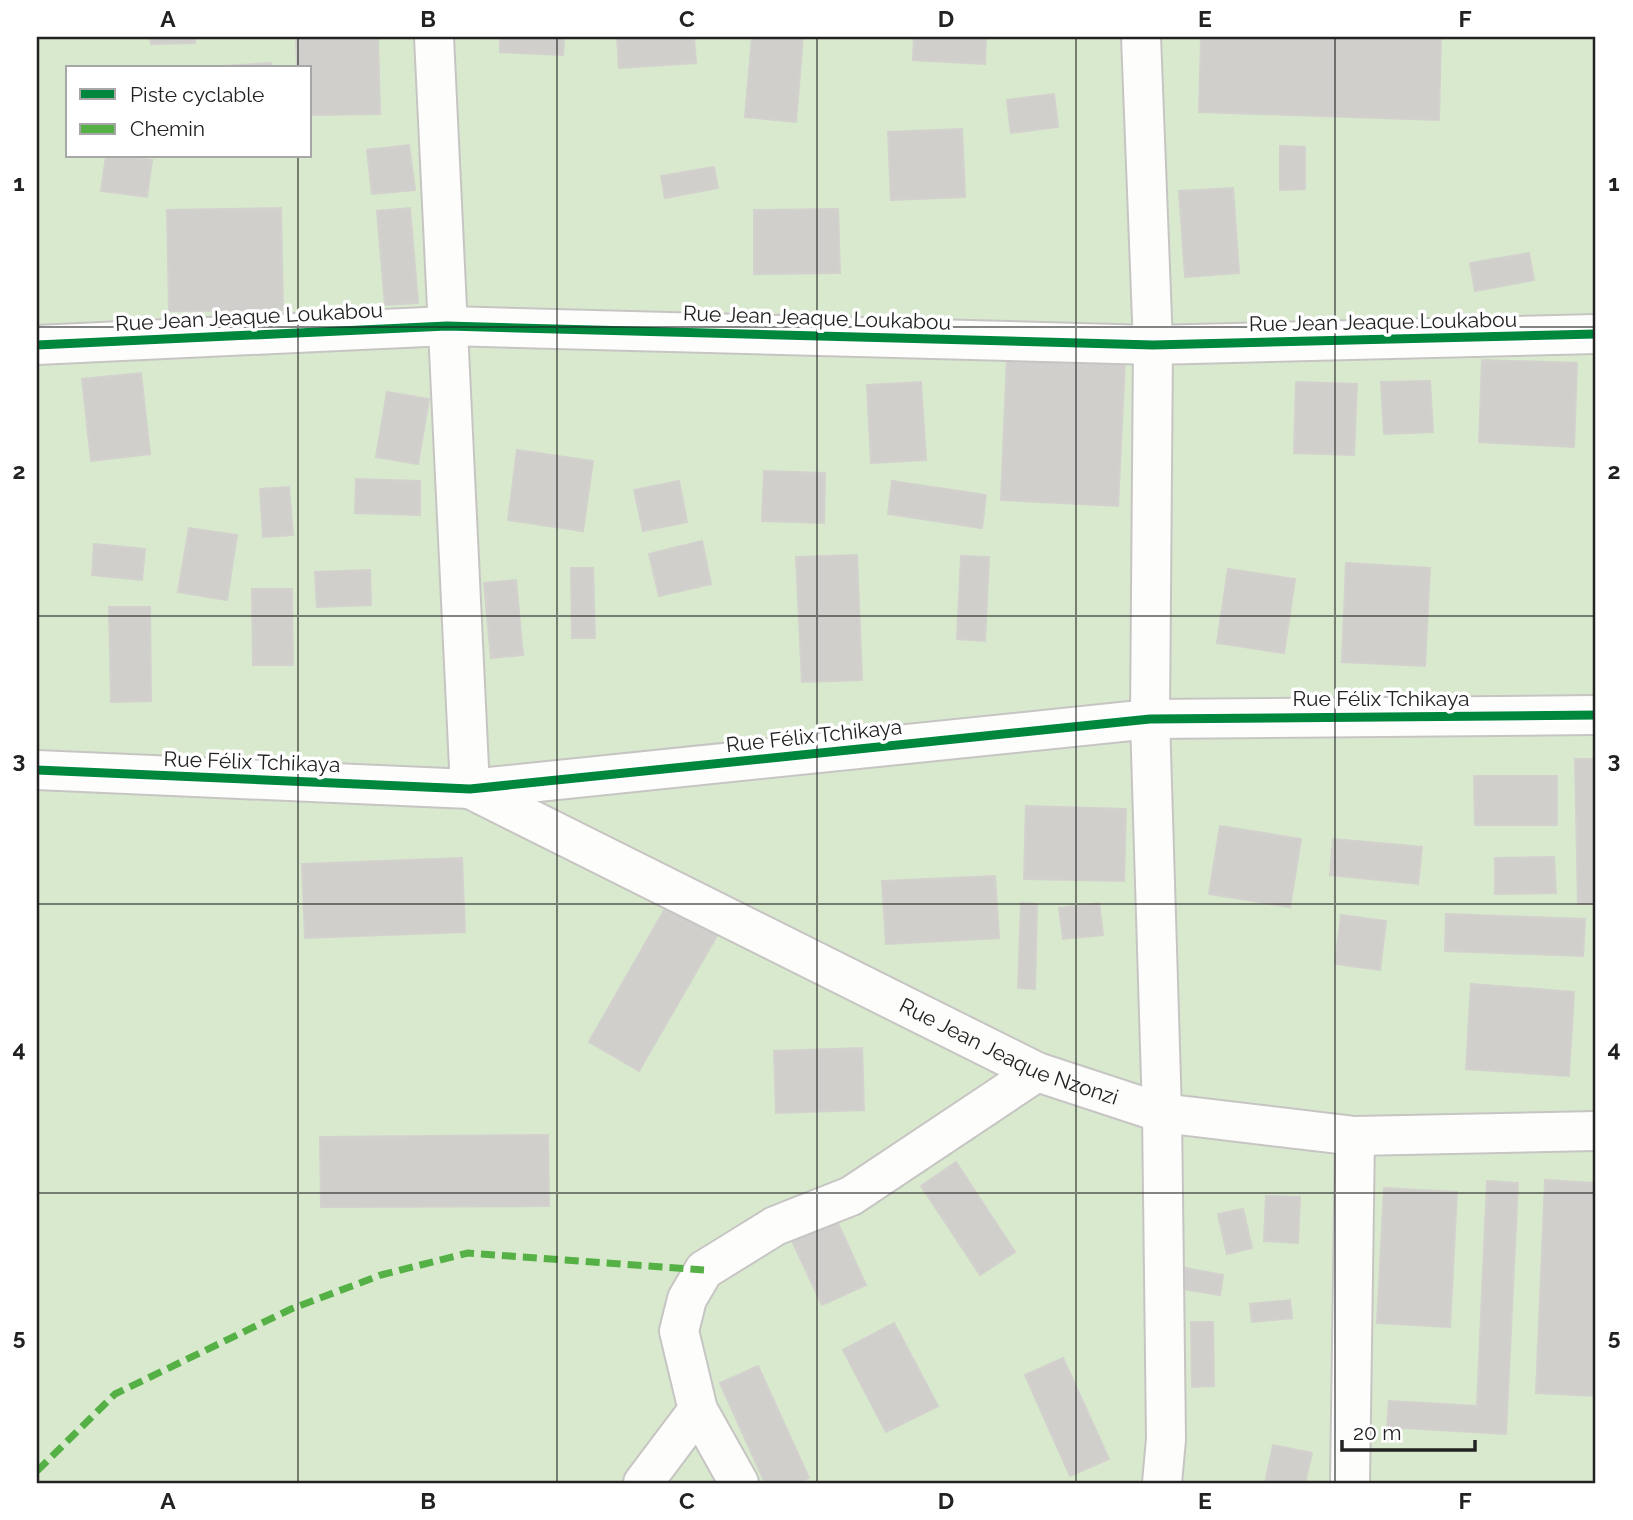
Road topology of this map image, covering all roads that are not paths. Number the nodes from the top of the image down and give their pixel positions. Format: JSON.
{"nodes":[{"id":1,"x":434,"y":37,"type":"edge"},
{"id":2,"x":1141,"y":37,"type":"edge"},
{"id":3,"x":447,"y":326,"type":"junction"},
{"id":4,"x":1596,"y":334,"type":"edge"},
{"id":5,"x":37,"y":345,"type":"edge"},
{"id":6,"x":1153,"y":345,"type":"junction"},
{"id":7,"x":1596,"y":715,"type":"edge"},
{"id":8,"x":1150,"y":719,"type":"junction"},
{"id":9,"x":37,"y":770,"type":"edge"},
{"id":10,"x":470,"y":789,"type":"junction"},
{"id":11,"x":1037,"y":1072,"type":"junction"},
{"id":12,"x":1162,"y":1113,"type":"junction"},
{"id":13,"x":1596,"y":1130,"type":"edge"},
{"id":14,"x":1355,"y":1136,"type":"junction"},
{"id":15,"x":698,"y":1410,"type":"junction"},
{"id":16,"x":643,"y":1483,"type":"edge"},
{"id":17,"x":739,"y":1483,"type":"edge"},
{"id":18,"x":1162,"y":1483,"type":"edge"},
{"id":19,"x":1350,"y":1483,"type":"edge"}],
"edges":[{"from":1,"to":3,"type":"street"},
{"from":2,"to":6,"type":"street"},
{"from":3,"to":5,"type":"street","name":"Rue Jean Jeaque Loukabou"},
{"from":3,"to":6,"type":"street","name":"Rue Jean Jeaque Loukabou"},
{"from":3,"to":10,"type":"street"},
{"from":4,"to":6,"type":"street","name":"Rue Jean Jeaque Loukabou"},
{"from":6,"to":8,"type":"street"},
{"from":7,"to":8,"type":"street","name":"Rue Félix Tchikaya"},
{"from":8,"to":10,"type":"street","name":"Rue Félix Tchikaya"},
{"from":8,"to":12,"type":"street"},
{"from":9,"to":10,"type":"street","name":"Rue Félix Tchikaya"},
{"from":10,"to":11,"type":"street","name":"Rue Jean Jeaque Nzonzi"},
{"from":11,"to":12,"type":"street","name":"Rue Jean Jeaque Nzonzi"},
{"from":11,"to":15,"type":"street"},
{"from":12,"to":14,"type":"street","name":"Rue Jean Jeaque Nzonzi"},
{"from":12,"to":18,"type":"street"},
{"from":13,"to":14,"type":"street","name":"Rue Jean Jeaque Nzonzi"},
{"from":14,"to":19,"type":"street"},
{"from":15,"to":16,"type":"street"},
{"from":15,"to":17,"type":"street"}]}
